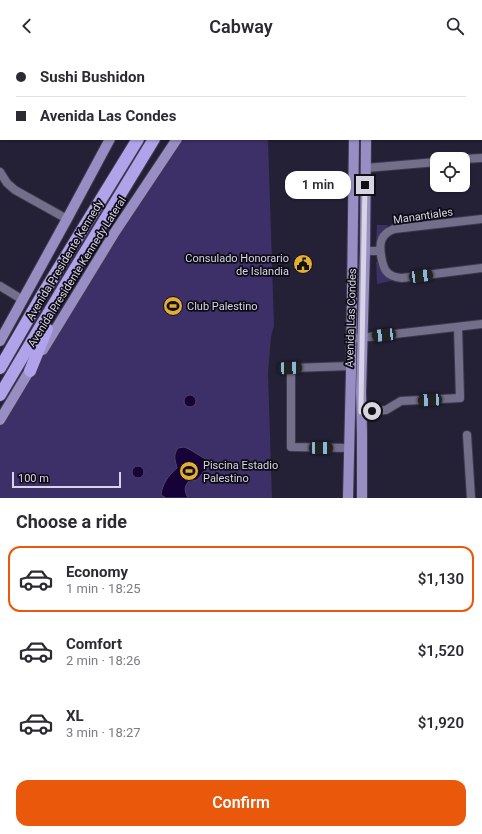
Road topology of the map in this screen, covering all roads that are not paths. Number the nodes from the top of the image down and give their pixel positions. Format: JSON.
{"nodes":[{"id":1,"x":109,"y":140,"type":"edge"},
{"id":2,"x":153,"y":140,"type":"edge"},
{"id":3,"x":176,"y":140,"type":"edge"},
{"id":4,"x":354,"y":140,"type":"edge"},
{"id":5,"x":366,"y":140,"type":"edge"},
{"id":6,"x":132,"y":145,"type":"edge"},
{"id":7,"x":482,"y":158,"type":"edge"},
{"id":8,"x":470,"y":159,"type":"edge"},
{"id":9,"x":430,"y":163,"type":"edge"},
{"id":10,"x":366,"y":168,"type":"junction"},
{"id":11,"x":0,"y":172,"type":"edge"},
{"id":12,"x":68,"y":219,"type":"junction"},
{"id":13,"x":482,"y":219,"type":"edge"},
{"id":14,"x":364,"y":251,"type":"junction"},
{"id":15,"x":380,"y":251,"type":"junction"},
{"id":16,"x":482,"y":268,"type":"edge"},
{"id":17,"x":0,"y":286,"type":"edge"},
{"id":18,"x":64,"y":287,"type":"junction"},
{"id":19,"x":23,"y":300,"type":"junction"},
{"id":20,"x":482,"y":324,"type":"edge"},
{"id":21,"x":458,"y":327,"type":"junction"},
{"id":22,"x":362,"y":338,"type":"junction"},
{"id":23,"x":351,"y":339,"type":"junction"},
{"id":24,"x":0,"y":341,"type":"edge"},
{"id":25,"x":351,"y":366,"type":"junction"},
{"id":26,"x":0,"y":368,"type":"edge"},
{"id":27,"x":30,"y":371,"type":"junction"},
{"id":28,"x":0,"y":395,"type":"edge"},
{"id":29,"x":361,"y":412,"type":"junction"},
{"id":30,"x":0,"y":420,"type":"edge"},
{"id":31,"x":467,"y":435,"type":"dead end"},
{"id":32,"x":349,"y":448,"type":"junction"},
{"id":33,"x":348,"y":498,"type":"edge"},
{"id":34,"x":362,"y":498,"type":"edge"},
{"id":35,"x":471,"y":498,"type":"edge"}],
"edges":[{"from":1,"to":12,"type":"main road"},
{"from":2,"to":18,"type":"highway","name":"Avenida Presidente Kennedy"},
{"from":3,"to":27,"type":"main road","name":"Avenida Presidente Kennedy Lateral"},
{"from":4,"to":23,"type":"main road","name":"Avenida Las Condes"},
{"from":5,"to":10,"type":"main road","name":"Avenida Las Condes"},
{"from":6,"to":26,"type":"highway","name":"Avenida Presidente Kennedy"},
{"from":7,"to":8,"type":"street"},
{"from":9,"to":10,"type":"street"},
{"from":10,"to":14,"type":"main road","name":"Avenida Las Condes"},
{"from":11,"to":12,"type":"street"},
{"from":12,"to":19,"type":"main road"},
{"from":13,"to":15,"type":"street","name":"Manantiales"},
{"from":14,"to":15,"type":"street"},
{"from":14,"to":22,"type":"main road","name":"Avenida Las Condes"},
{"from":15,"to":16,"type":"street"},
{"from":17,"to":19,"type":"street"},
{"from":18,"to":27,"type":"highway"},
{"from":18,"to":28,"type":"highway","name":"Avenida Presidente Kennedy"},
{"from":19,"to":24,"type":"main road"},
{"from":20,"to":21,"type":"street"},
{"from":21,"to":22,"type":"street"},
{"from":21,"to":29,"type":"street"},
{"from":22,"to":23,"type":"street"},
{"from":22,"to":29,"type":"main road","name":"Avenida Las Condes"},
{"from":23,"to":25,"type":"main road","name":"Avenida Las Condes"},
{"from":25,"to":32,"type":"main road","name":"Avenida Las Condes"},
{"from":25,"to":32,"type":"street"},
{"from":27,"to":30,"type":"main road","name":"Avenida Presidente Kennedy Lateral"},
{"from":29,"to":34,"type":"main road","name":"Avenida Las Condes"},
{"from":31,"to":35,"type":"street"},
{"from":32,"to":33,"type":"main road","name":"Avenida Las Condes"}]}
